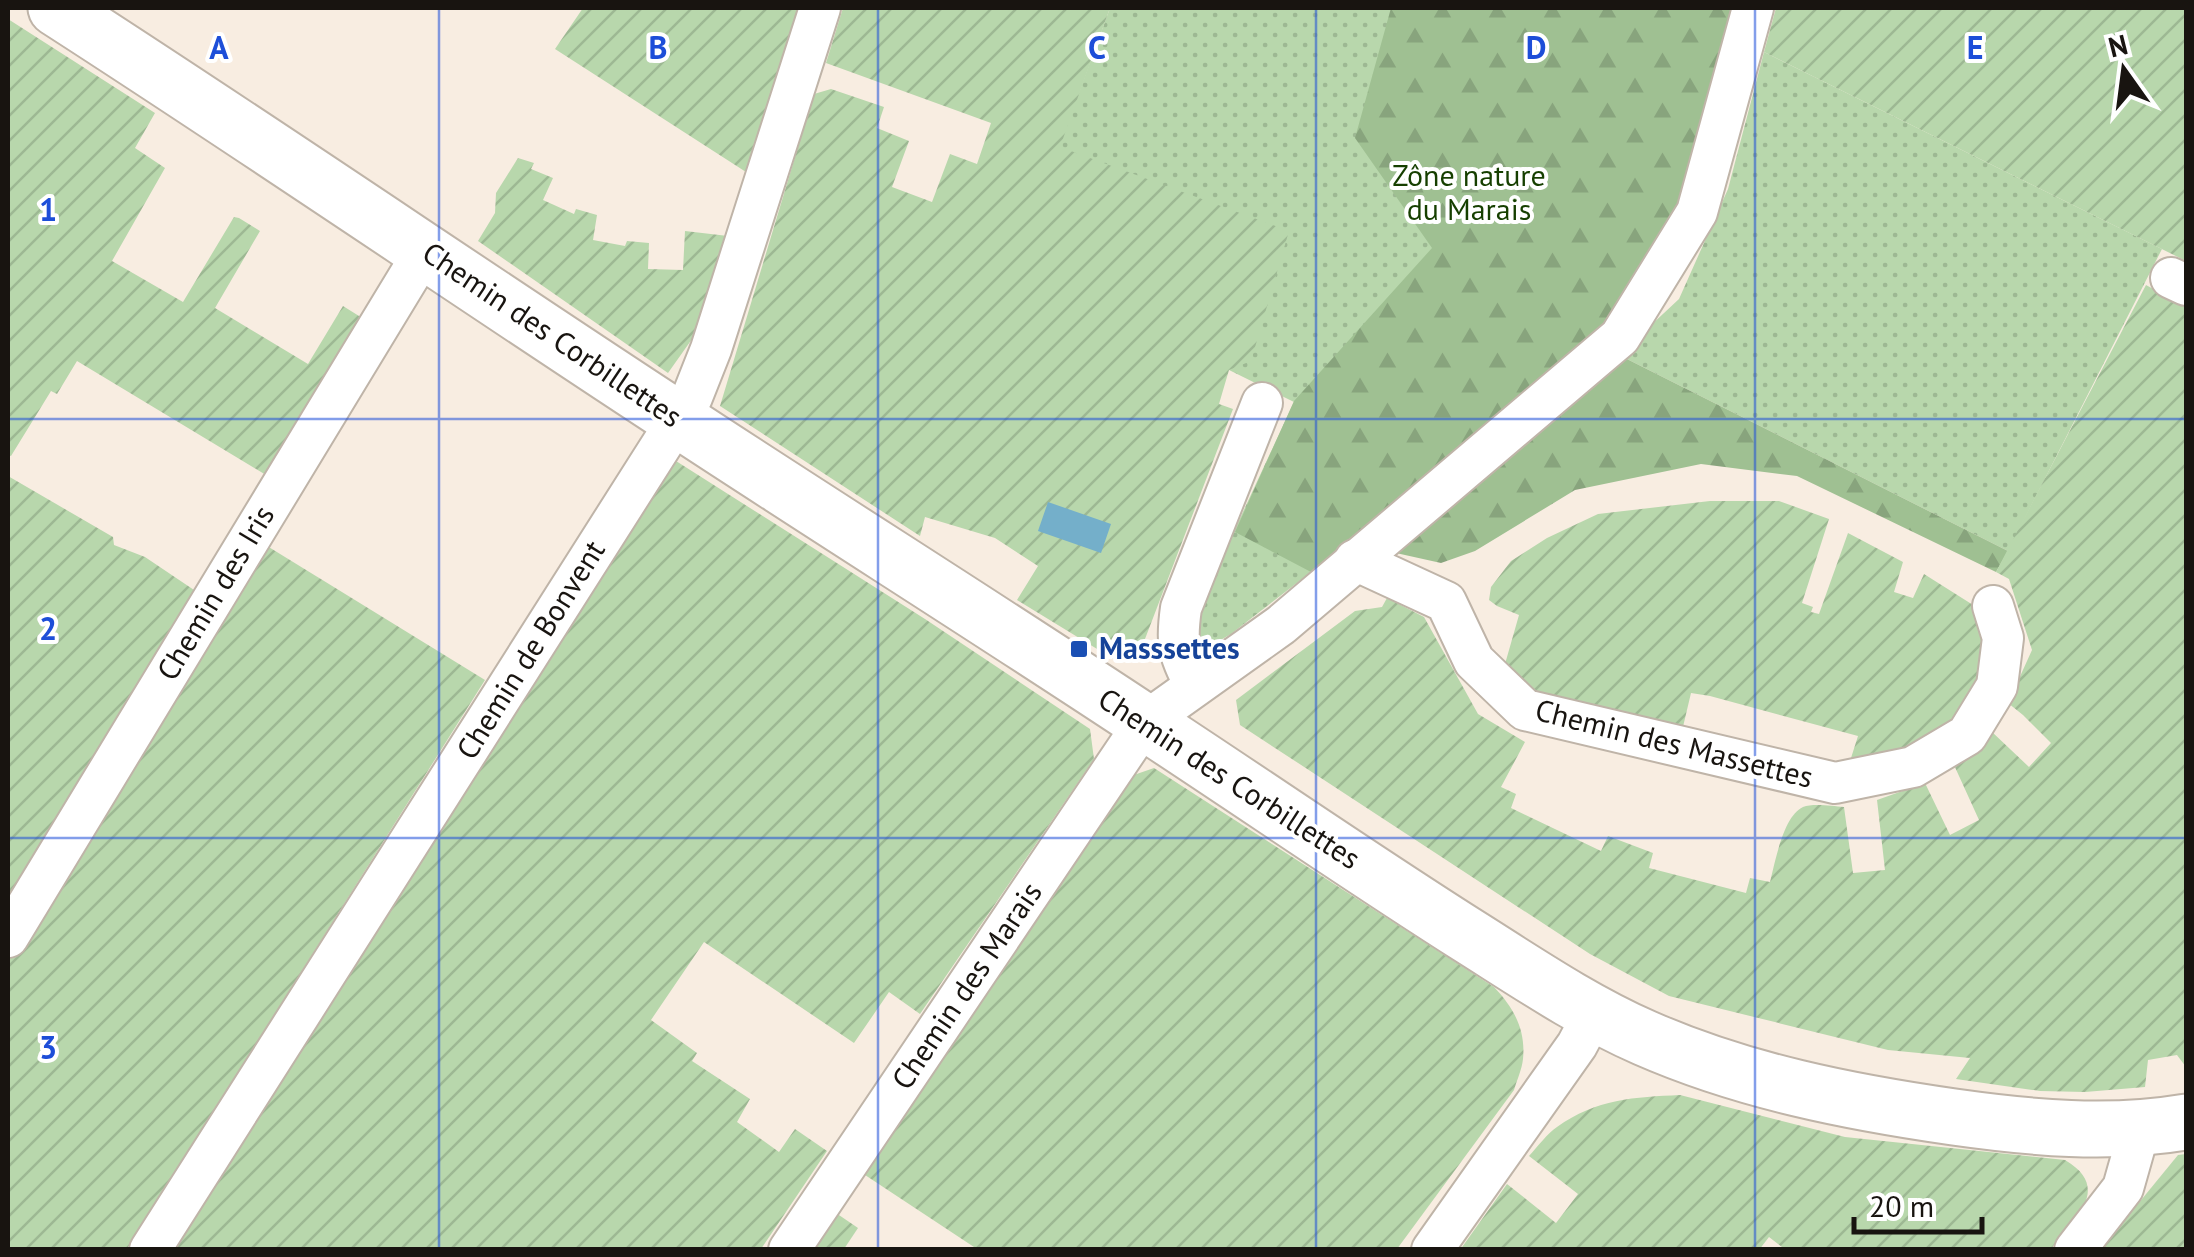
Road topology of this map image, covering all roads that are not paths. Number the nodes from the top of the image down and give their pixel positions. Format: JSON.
{"nodes":[{"id":1,"x":56,"y":8,"type":"edge"},
{"id":2,"x":820,"y":8,"type":"edge"},
{"id":3,"x":1753,"y":8,"type":"edge"},
{"id":4,"x":425,"y":250,"type":"junction"},
{"id":5,"x":1262,"y":404,"type":"dead end"},
{"id":6,"x":678,"y":420,"type":"junction"},
{"id":7,"x":1355,"y":560,"type":"junction"},
{"id":8,"x":1993,"y":606,"type":"dead end"},
{"id":9,"x":1194,"y":685,"type":"junction"},
{"id":10,"x":1145,"y":722,"type":"junction"},
{"id":11,"x":8,"y":937,"type":"edge"},
{"id":12,"x":1594,"y":1014,"type":"junction"},
{"id":13,"x":2164,"y":1125,"type":"edge"},
{"id":14,"x":150,"y":1250,"type":"edge"},
{"id":15,"x":789,"y":1250,"type":"edge"},
{"id":16,"x":1432,"y":1250,"type":"edge"},
{"id":17,"x":2075,"y":1250,"type":"edge"}],
"edges":[{"from":1,"to":4,"type":"street","name":"Chemin des Corbillettes"},
{"from":2,"to":6,"type":"street","name":"Chemin de Bonvent"},
{"from":3,"to":7,"type":"street"},
{"from":4,"to":6,"type":"street","name":"Chemin des Corbillettes"},
{"from":4,"to":11,"type":"street","name":"Chemin des Iris"},
{"from":5,"to":9,"type":"street"},
{"from":6,"to":10,"type":"street","name":"Chemin des Corbillettes"},
{"from":6,"to":14,"type":"street","name":"Chemin de Bonvent"},
{"from":7,"to":8,"type":"street","name":"Chemin des Massettes"},
{"from":7,"to":9,"type":"street"},
{"from":9,"to":10,"type":"street"},
{"from":10,"to":12,"type":"street","name":"Chemin des Corbillettes"},
{"from":10,"to":15,"type":"street","name":"Chemin des Marais"},
{"from":12,"to":13,"type":"street","name":"Chemin des Corbillettes"},
{"from":12,"to":16,"type":"street"},
{"from":13,"to":17,"type":"street"}]}
